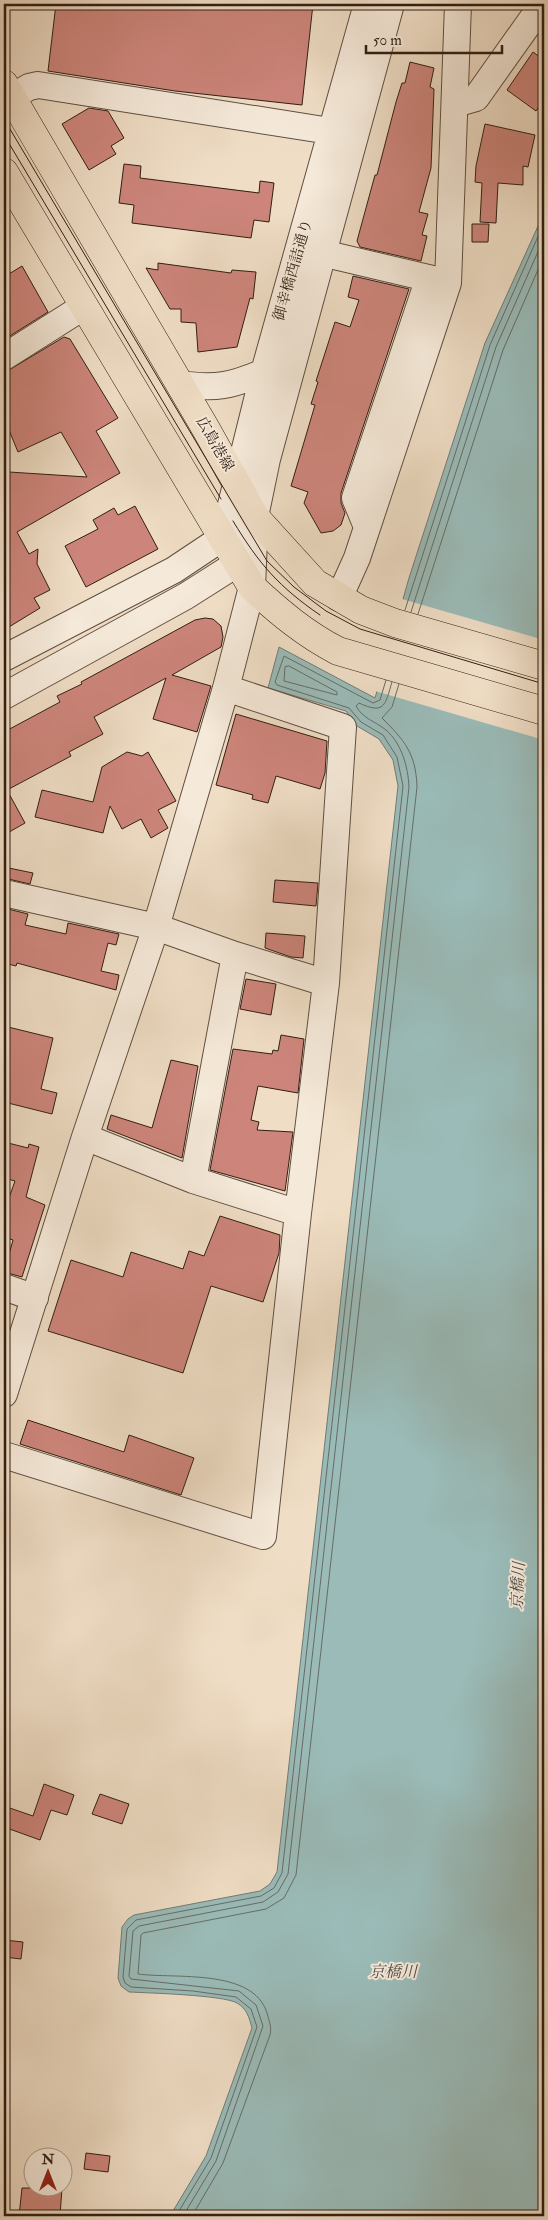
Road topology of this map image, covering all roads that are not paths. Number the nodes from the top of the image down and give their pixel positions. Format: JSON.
{"nodes":[{"id":1,"x":367,"y":4,"type":"edge"},
{"id":2,"x":391,"y":4,"type":"edge"},
{"id":3,"x":458,"y":4,"type":"edge"},
{"id":4,"x":540,"y":4,"type":"edge"},
{"id":5,"x":8,"y":91,"type":"edge"},
{"id":6,"x":455,"y":104,"type":"junction"},
{"id":7,"x":344,"y":133,"type":"junction"},
{"id":8,"x":4,"y":172,"type":"edge"},
{"id":9,"x":322,"y":253,"type":"junction"},
{"id":10,"x":439,"y":281,"type":"junction"},
{"id":11,"x":83,"y":307,"type":"junction"},
{"id":12,"x":4,"y":357,"type":"edge"},
{"id":13,"x":264,"y":372,"type":"junction"},
{"id":14,"x":180,"y":384,"type":"junction"},
{"id":15,"x":236,"y":482,"type":"junction"},
{"id":16,"x":255,"y":517,"type":"junction"},
{"id":17,"x":222,"y":537,"type":"junction"},
{"id":18,"x":238,"y":563,"type":"junction"},
{"id":19,"x":252,"y":587,"type":"junction"},
{"id":20,"x":339,"y":598,"type":"junction"},
{"id":21,"x":4,"y":658,"type":"edge"},
{"id":22,"x":544,"y":666,"type":"edge"},
{"id":23,"x":226,"y":688,"type":"junction"},
{"id":24,"x":4,"y":696,"type":"edge"},
{"id":25,"x":544,"y":711,"type":"edge"},
{"id":26,"x":4,"y":893,"type":"edge"},
{"id":27,"x":156,"y":926,"type":"junction"},
{"id":28,"x":235,"y":955,"type":"junction"},
{"id":29,"x":326,"y":983,"type":"junction"},
{"id":30,"x":85,"y":1137,"type":"junction"},
{"id":31,"x":193,"y":1180,"type":"junction"},
{"id":32,"x":298,"y":1213,"type":"junction"},
{"id":33,"x":4,"y":1287,"type":"edge"},
{"id":34,"x":35,"y":1298,"type":"junction"},
{"id":35,"x":4,"y":1394,"type":"edge"},
{"id":36,"x":4,"y":1455,"type":"edge"}],
"edges":[{"from":1,"to":7,"type":"street","name":"御幸橋西詰通り"},
{"from":2,"to":7,"type":"street","name":"御幸橋西詰通り"},
{"from":3,"to":6,"type":"street"},
{"from":4,"to":6,"type":"street"},
{"from":5,"to":7,"type":"street"},
{"from":5,"to":14,"type":"main road","name":"広島港線"},
{"from":6,"to":10,"type":"street"},
{"from":7,"to":9,"type":"street","name":"御幸橋西詰通り"},
{"from":7,"to":13,"type":"street","name":"御幸橋西詰通り"},
{"from":8,"to":11,"type":"main road"},
{"from":9,"to":10,"type":"street"},
{"from":9,"to":16,"type":"street","name":"御幸橋西詰通り"},
{"from":10,"to":20,"type":"street"},
{"from":11,"to":12,"type":"street"},
{"from":11,"to":17,"type":"main road"},
{"from":13,"to":14,"type":"street"},
{"from":13,"to":15,"type":"street","name":"御幸橋西詰通り"},
{"from":14,"to":15,"type":"main road","name":"広島港線"},
{"from":15,"to":16,"type":"main road","name":"広島港線"},
{"from":15,"to":17,"type":"street","name":"御幸橋西詰通り"},
{"from":16,"to":17,"type":"street"},
{"from":16,"to":18,"type":"street"},
{"from":16,"to":19,"type":"street"},
{"from":16,"to":20,"type":"main road","name":"広島港線"},
{"from":17,"to":18,"type":"main road"},
{"from":17,"to":21,"type":"street"},
{"from":18,"to":19,"type":"main road"},
{"from":18,"to":24,"type":"street"},
{"from":19,"to":23,"type":"street"},
{"from":19,"to":25,"type":"main road"},
{"from":20,"to":22,"type":"main road","name":"広島港線"},
{"from":23,"to":27,"type":"street"},
{"from":23,"to":29,"type":"street"},
{"from":26,"to":27,"type":"street"},
{"from":27,"to":28,"type":"street"},
{"from":27,"to":30,"type":"street"},
{"from":28,"to":29,"type":"street"},
{"from":28,"to":31,"type":"street"},
{"from":29,"to":32,"type":"street"},
{"from":30,"to":31,"type":"street"},
{"from":30,"to":34,"type":"street"},
{"from":31,"to":32,"type":"street"},
{"from":32,"to":36,"type":"street"},
{"from":33,"to":34,"type":"street"},
{"from":34,"to":35,"type":"street"}]}
